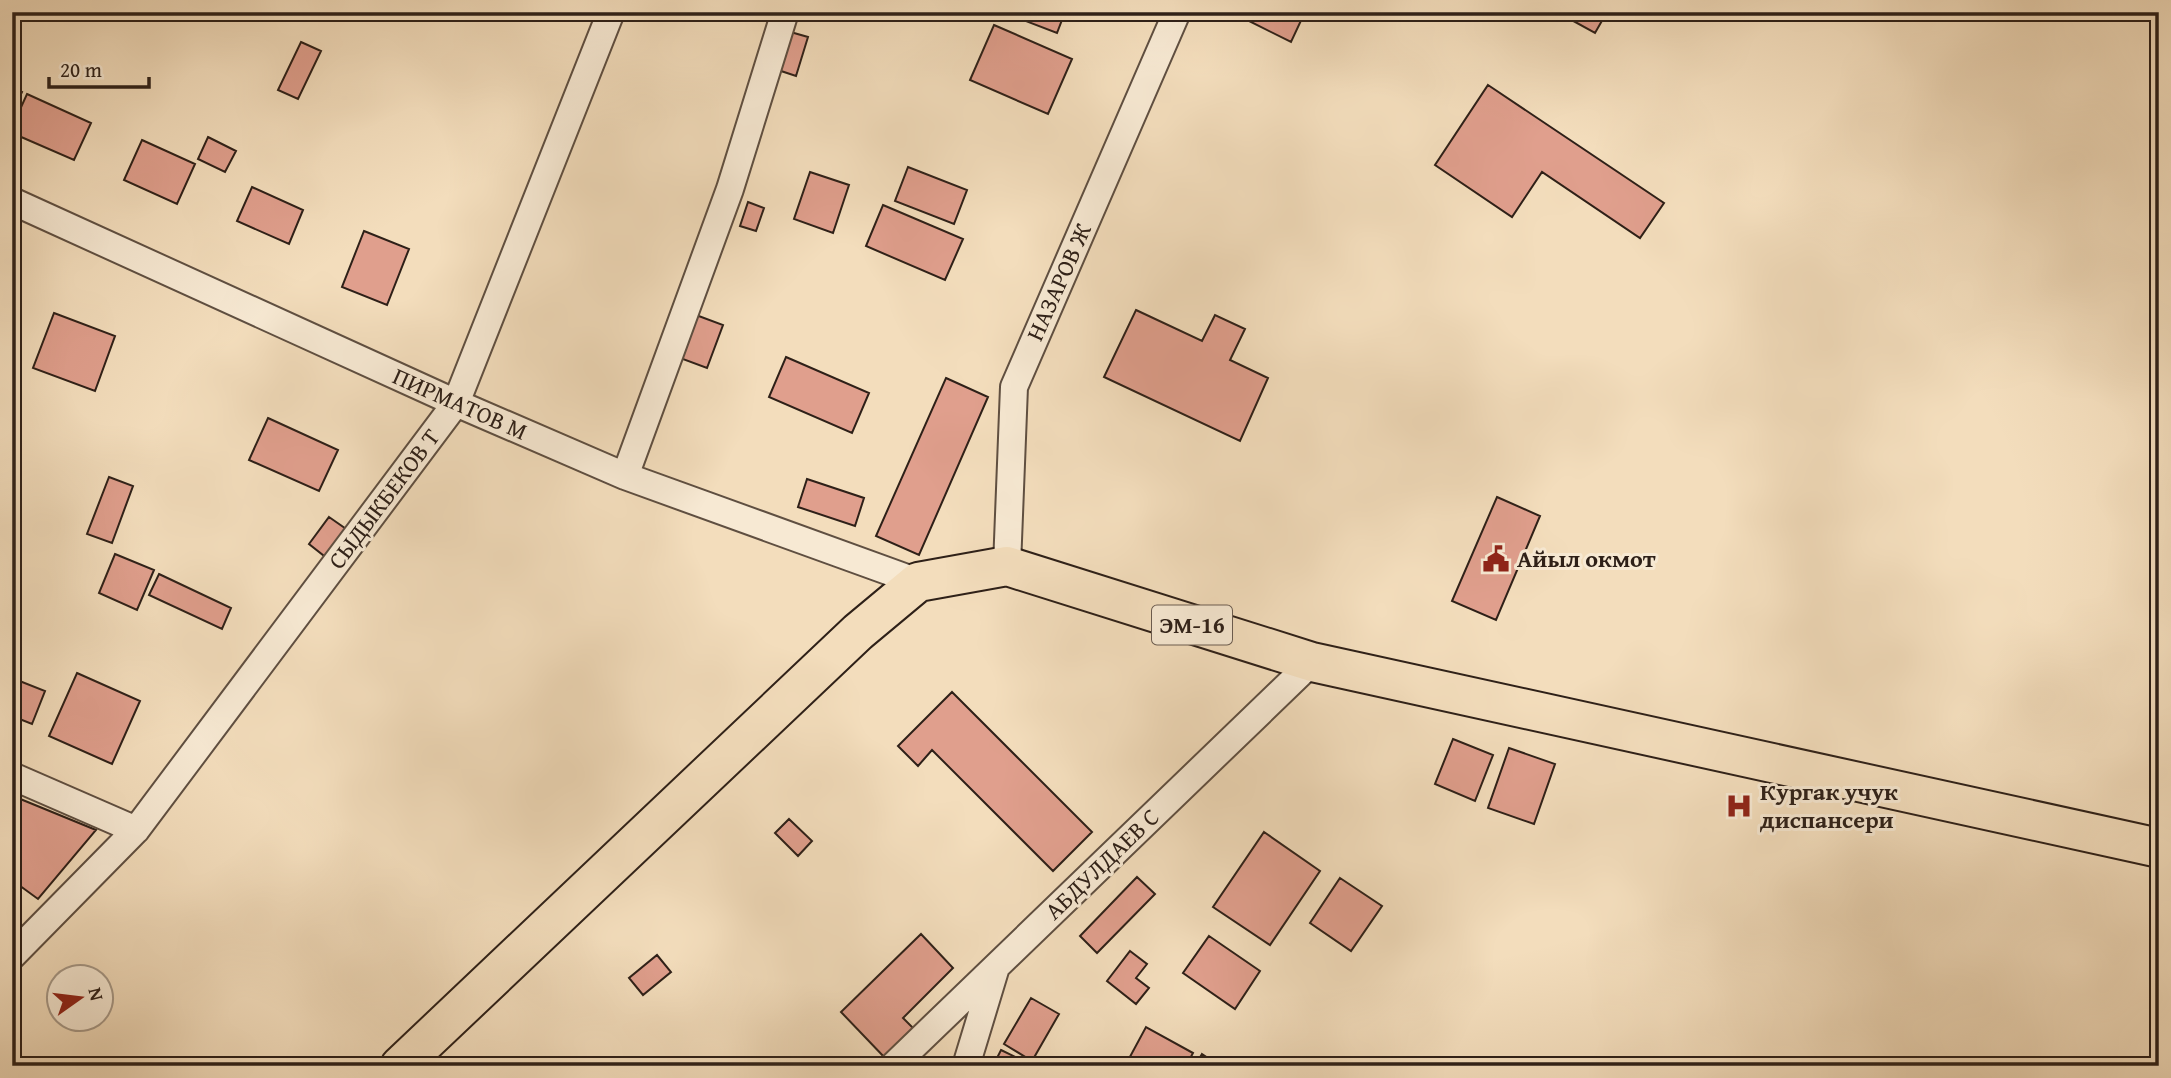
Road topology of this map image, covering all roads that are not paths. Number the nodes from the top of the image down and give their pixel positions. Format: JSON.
{"nodes":[{"id":1,"x":611,"y":12,"type":"edge"},
{"id":2,"x":785,"y":12,"type":"edge"},
{"id":3,"x":1177,"y":12,"type":"edge"},
{"id":4,"x":12,"y":201,"type":"edge"},
{"id":5,"x":456,"y":403,"type":"junction"},
{"id":6,"x":625,"y":476,"type":"junction"},
{"id":7,"x":1007,"y":566,"type":"junction"},
{"id":8,"x":918,"y":582,"type":"junction"},
{"id":9,"x":1312,"y":662,"type":"junction"},
{"id":10,"x":12,"y":776,"type":"edge"},
{"id":11,"x":136,"y":830,"type":"junction"},
{"id":12,"x":2159,"y":848,"type":"edge"},
{"id":13,"x":12,"y":956,"type":"edge"},
{"id":14,"x":996,"y":966,"type":"junction"},
{"id":15,"x":400,"y":1066,"type":"edge"},
{"id":16,"x":892,"y":1066,"type":"edge"},
{"id":17,"x":967,"y":1066,"type":"edge"}],
"edges":[{"from":1,"to":5,"type":"street","name":"СЫДЫКБЕКОВ Т"},
{"from":2,"to":6,"type":"street"},
{"from":3,"to":7,"type":"street","name":"НАЗАРОВ Ж"},
{"from":4,"to":5,"type":"street","name":"ПИРМАТОВ М"},
{"from":5,"to":6,"type":"street","name":"ПИРМАТОВ М"},
{"from":5,"to":11,"type":"street","name":"СЫДЫКБЕКОВ Т"},
{"from":6,"to":8,"type":"street","name":"ПИРМАТОВ М"},
{"from":7,"to":8,"type":"highway","number":"ЭМ-16"},
{"from":7,"to":9,"type":"highway","number":"ЭМ-16"},
{"from":8,"to":15,"type":"highway","number":"ЭМ-16"},
{"from":9,"to":12,"type":"highway","number":"ЭМ-16"},
{"from":9,"to":14,"type":"street","name":"АБДУЛДАЕВ С"},
{"from":10,"to":11,"type":"street"},
{"from":11,"to":13,"type":"street","name":"СЫДЫКБЕКОВ Т"},
{"from":14,"to":16,"type":"street","name":"АБДУЛДАЕВ С"},
{"from":14,"to":17,"type":"street"}]}
